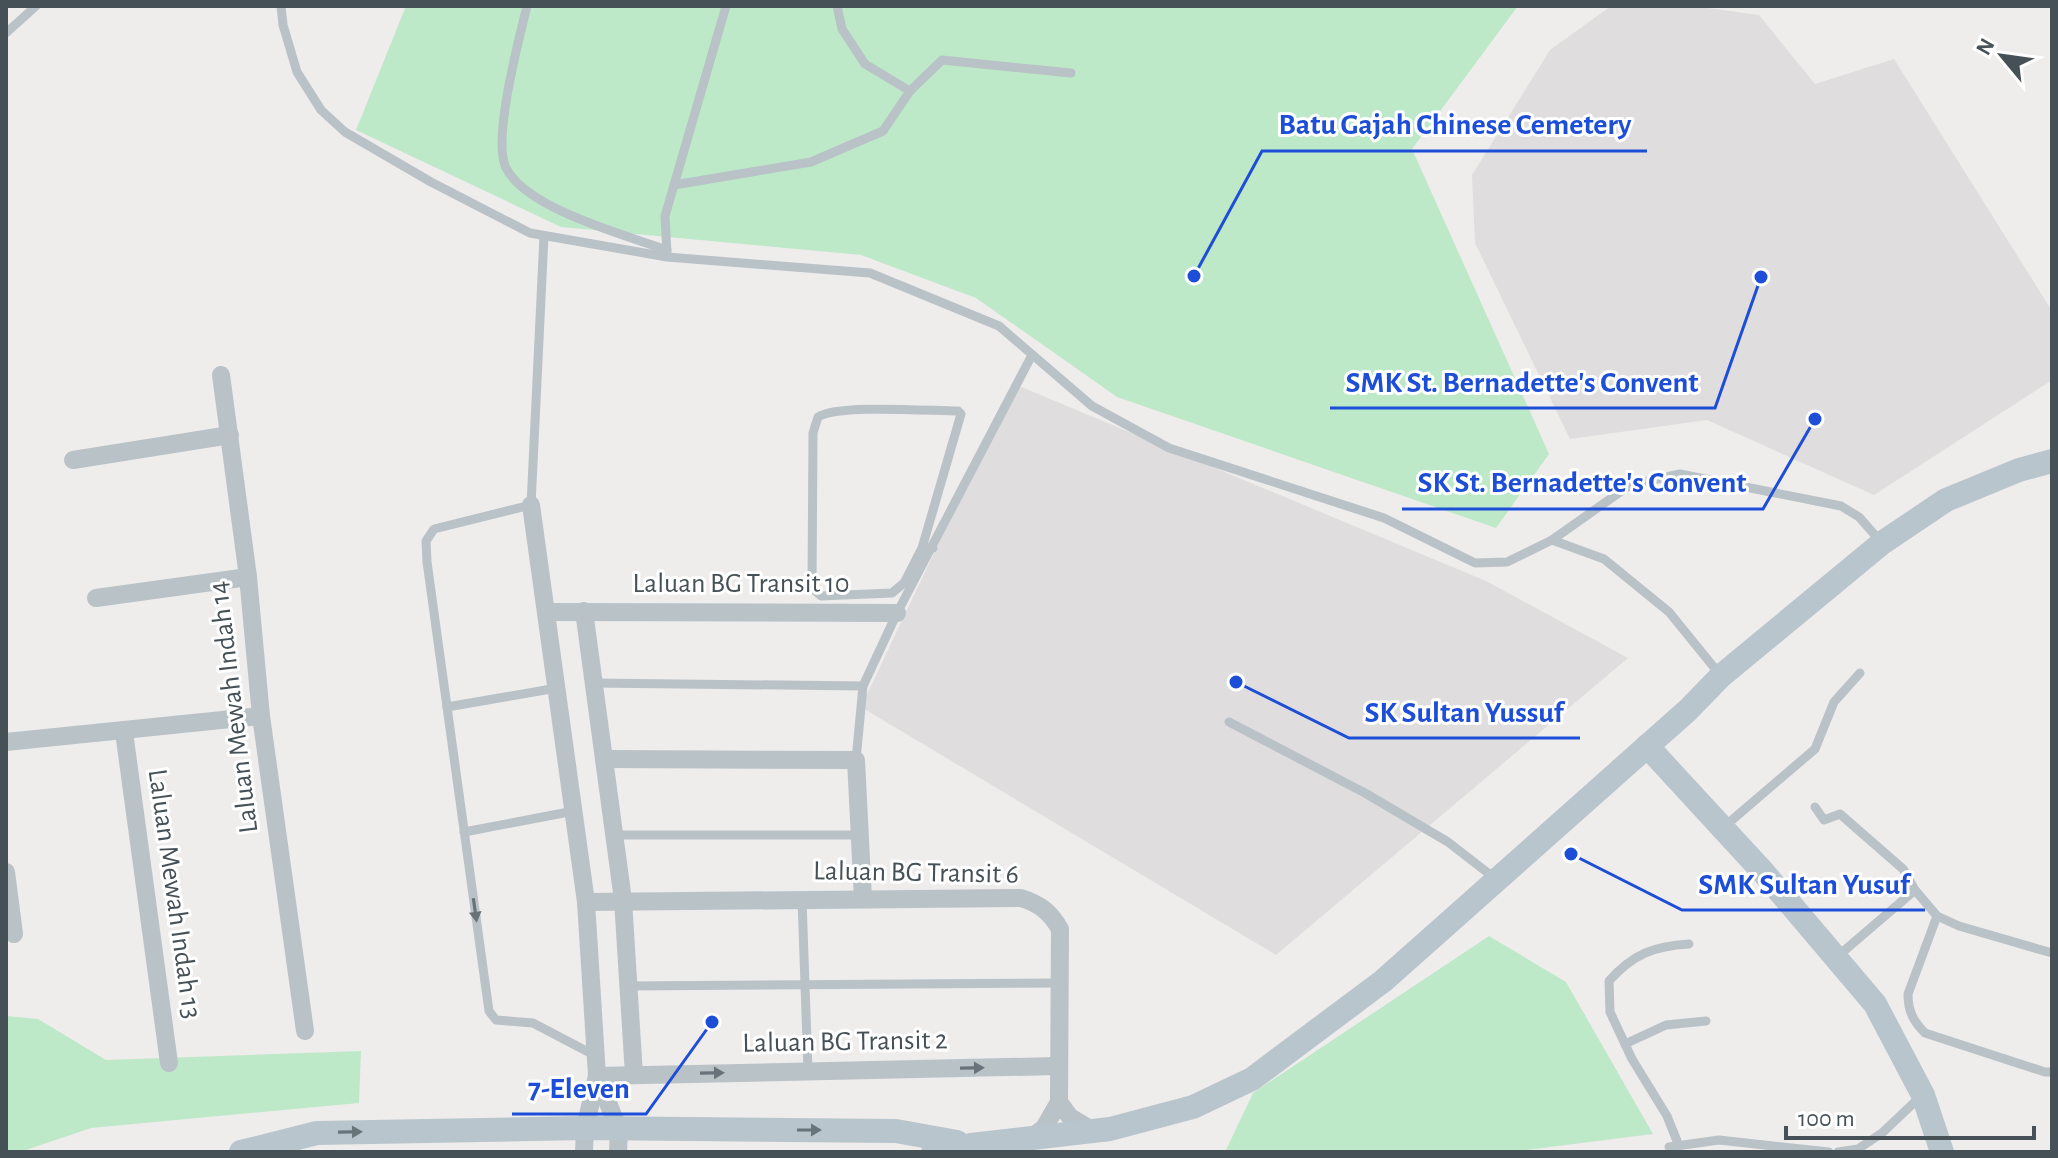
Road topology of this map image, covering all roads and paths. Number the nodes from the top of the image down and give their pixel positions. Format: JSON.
{"nodes":[{"id":1,"x":36,"y":6,"type":"edge"},
{"id":2,"x":281,"y":6,"type":"edge"},
{"id":3,"x":527,"y":6,"type":"edge"},
{"id":4,"x":726,"y":6,"type":"edge"},
{"id":5,"x":837,"y":6,"type":"edge"},
{"id":6,"x":6,"y":33,"type":"edge"},
{"id":7,"x":1071,"y":73,"type":"dead end"},
{"id":8,"x":910,"y":91,"type":"junction"},
{"id":9,"x":674,"y":185,"type":"junction"},
{"id":10,"x":544,"y":236,"type":"junction"},
{"id":11,"x":667,"y":254,"type":"junction"},
{"id":12,"x":1032,"y":355,"type":"junction"},
{"id":13,"x":221,"y":375,"type":"dead end"},
{"id":14,"x":230,"y":435,"type":"junction"},
{"id":15,"x":73,"y":460,"type":"dead end"},
{"id":16,"x":2052,"y":461,"type":"edge"},
{"id":17,"x":531,"y":505,"type":"junction"},
{"id":18,"x":1552,"y":540,"type":"junction"},
{"id":19,"x":1882,"y":543,"type":"junction"},
{"id":20,"x":927,"y":548,"type":"junction"},
{"id":21,"x":248,"y":577,"type":"junction"},
{"id":22,"x":96,"y":598,"type":"dead end"},
{"id":23,"x":584,"y":611,"type":"junction"},
{"id":24,"x":546,"y":612,"type":"junction"},
{"id":25,"x":897,"y":613,"type":"junction"},
{"id":26,"x":1860,"y":673,"type":"dead end"},
{"id":27,"x":1721,"y":676,"type":"junction"},
{"id":28,"x":594,"y":683,"type":"junction"},
{"id":29,"x":863,"y":686,"type":"junction"},
{"id":30,"x":557,"y":688,"type":"junction"},
{"id":31,"x":447,"y":707,"type":"junction"},
{"id":32,"x":261,"y":716,"type":"junction"},
{"id":33,"x":1229,"y":722,"type":"dead end"},
{"id":34,"x":124,"y":732,"type":"junction"},
{"id":35,"x":6,"y":742,"type":"edge"},
{"id":36,"x":1647,"y":746,"type":"junction"},
{"id":37,"x":604,"y":759,"type":"junction"},
{"id":38,"x":856,"y":760,"type":"junction"},
{"id":39,"x":1815,"y":807,"type":"dead end"},
{"id":40,"x":574,"y":811,"type":"junction"},
{"id":41,"x":1722,"y":828,"type":"junction"},
{"id":42,"x":464,"y":832,"type":"junction"},
{"id":43,"x":614,"y":835,"type":"junction"},
{"id":44,"x":860,"y":835,"type":"junction"},
{"id":45,"x":6,"y":872,"type":"edge"},
{"id":46,"x":1497,"y":880,"type":"junction"},
{"id":47,"x":1915,"y":890,"type":"junction"},
{"id":48,"x":802,"y":899,"type":"junction"},
{"id":49,"x":863,"y":899,"type":"junction"},
{"id":50,"x":623,"y":900,"type":"junction"},
{"id":51,"x":586,"y":902,"type":"junction"},
{"id":52,"x":1937,"y":916,"type":"junction"},
{"id":53,"x":14,"y":934,"type":"dead end"},
{"id":54,"x":1689,"y":944,"type":"dead end"},
{"id":55,"x":2052,"y":953,"type":"edge"},
{"id":56,"x":1836,"y":958,"type":"junction"},
{"id":57,"x":805,"y":983,"type":"junction"},
{"id":58,"x":1059,"y":983,"type":"junction"},
{"id":59,"x":628,"y":986,"type":"junction"},
{"id":60,"x":1706,"y":1021,"type":"dead end"},
{"id":61,"x":305,"y":1031,"type":"dead end"},
{"id":62,"x":1625,"y":1044,"type":"junction"},
{"id":63,"x":596,"y":1056,"type":"junction"},
{"id":64,"x":169,"y":1063,"type":"dead end"},
{"id":65,"x":1058,"y":1066,"type":"junction"},
{"id":66,"x":808,"y":1071,"type":"junction"},
{"id":67,"x":2052,"y":1072,"type":"edge"},
{"id":68,"x":634,"y":1075,"type":"junction"},
{"id":69,"x":597,"y":1076,"type":"junction"},
{"id":70,"x":1923,"y":1095,"type":"junction"},
{"id":71,"x":1059,"y":1102,"type":"junction"},
{"id":72,"x":1095,"y":1132,"type":"junction"},
{"id":73,"x":585,"y":1140,"type":"edge"},
{"id":74,"x":1028,"y":1140,"type":"junction"},
{"id":75,"x":618,"y":1141,"type":"edge"},
{"id":76,"x":274,"y":1145,"type":"junction"},
{"id":77,"x":971,"y":1145,"type":"junction"},
{"id":78,"x":241,"y":1152,"type":"edge"},
{"id":79,"x":315,"y":1152,"type":"edge"},
{"id":80,"x":933,"y":1152,"type":"edge"},
{"id":81,"x":1829,"y":1152,"type":"edge"},
{"id":82,"x":1838,"y":1152,"type":"edge"},
{"id":83,"x":1942,"y":1152,"type":"edge"}],
"edges":[{"from":1,"to":6,"type":"lane"},
{"from":2,"to":10,"type":"lane"},
{"from":3,"to":11,"type":"lane"},
{"from":4,"to":9,"type":"lane"},
{"from":5,"to":8,"type":"lane"},
{"from":7,"to":8,"type":"lane"},
{"from":8,"to":9,"type":"lane"},
{"from":9,"to":11,"type":"lane"},
{"from":10,"to":11,"type":"lane"},
{"from":10,"to":17,"type":"lane"},
{"from":11,"to":12,"type":"lane"},
{"from":12,"to":18,"type":"lane"},
{"from":12,"to":20,"type":"lane"},
{"from":13,"to":14,"type":"street","name":"Laluan Mewah Indah 14"},
{"from":14,"to":15,"type":"street"},
{"from":14,"to":21,"type":"street","name":"Laluan Mewah Indah 14"},
{"from":16,"to":19,"type":"main road"},
{"from":17,"to":24,"type":"street"},
{"from":17,"to":31,"type":"lane"},
{"from":18,"to":19,"type":"lane"},
{"from":18,"to":27,"type":"lane"},
{"from":19,"to":27,"type":"main road"},
{"from":20,"to":20,"type":"lane"},
{"from":20,"to":25,"type":"lane"},
{"from":21,"to":22,"type":"street"},
{"from":21,"to":32,"type":"street","name":"Laluan Mewah Indah 14"},
{"from":23,"to":24,"type":"street","name":"Laluan BG Transit 10"},
{"from":23,"to":25,"type":"street","name":"Laluan BG Transit 10"},
{"from":23,"to":28,"type":"street"},
{"from":24,"to":30,"type":"street"},
{"from":25,"to":29,"type":"lane"},
{"from":26,"to":41,"type":"lane"},
{"from":27,"to":36,"type":"main road"},
{"from":28,"to":29,"type":"lane"},
{"from":28,"to":37,"type":"street"},
{"from":29,"to":38,"type":"lane"},
{"from":30,"to":31,"type":"lane"},
{"from":30,"to":40,"type":"street"},
{"from":31,"to":42,"type":"lane"},
{"from":32,"to":34,"type":"street"},
{"from":32,"to":61,"type":"street","name":"Laluan Mewah Indah 14"},
{"from":33,"to":46,"type":"lane"},
{"from":34,"to":35,"type":"street"},
{"from":34,"to":64,"type":"street","name":"Laluan Mewah Indah 13"},
{"from":36,"to":41,"type":"main road"},
{"from":36,"to":46,"type":"main road"},
{"from":37,"to":38,"type":"street"},
{"from":37,"to":43,"type":"street"},
{"from":38,"to":44,"type":"street"},
{"from":39,"to":47,"type":"lane"},
{"from":40,"to":42,"type":"lane"},
{"from":40,"to":51,"type":"street"},
{"from":41,"to":56,"type":"main road"},
{"from":42,"to":63,"type":"lane","one_way":true},
{"from":43,"to":44,"type":"lane"},
{"from":43,"to":50,"type":"street"},
{"from":44,"to":49,"type":"street"},
{"from":45,"to":53,"type":"street"},
{"from":46,"to":72,"type":"main road"},
{"from":47,"to":52,"type":"lane"},
{"from":47,"to":56,"type":"lane"},
{"from":48,"to":49,"type":"street","name":"Laluan BG Transit 6"},
{"from":48,"to":50,"type":"street","name":"Laluan BG Transit 6"},
{"from":48,"to":57,"type":"lane"},
{"from":49,"to":58,"type":"street","name":"Laluan BG Transit 6"},
{"from":50,"to":51,"type":"street","name":"Laluan BG Transit 6"},
{"from":50,"to":59,"type":"street"},
{"from":51,"to":63,"type":"street"},
{"from":52,"to":55,"type":"lane"},
{"from":52,"to":67,"type":"lane"},
{"from":54,"to":62,"type":"lane"},
{"from":56,"to":70,"type":"main road"},
{"from":57,"to":58,"type":"lane"},
{"from":57,"to":59,"type":"lane"},
{"from":57,"to":66,"type":"lane"},
{"from":58,"to":65,"type":"street","name":"Laluan BG Transit 6"},
{"from":59,"to":68,"type":"street"},
{"from":60,"to":62,"type":"lane"},
{"from":62,"to":81,"type":"lane"},
{"from":63,"to":69,"type":"street"},
{"from":66,"to":65,"type":"street","name":"Laluan BG Transit 2","one_way":true},
{"from":65,"to":71,"type":"street","name":"Laluan BG Transit 6"},
{"from":68,"to":66,"type":"street","name":"Laluan BG Transit 2","one_way":true},
{"from":68,"to":69,"type":"street","name":"Laluan BG Transit 2"},
{"from":69,"to":73,"type":"street"},
{"from":69,"to":75,"type":"street"},
{"from":70,"to":82,"type":"lane"},
{"from":70,"to":83,"type":"main road"},
{"from":71,"to":72,"type":"street"},
{"from":71,"to":74,"type":"street"},
{"from":72,"to":74,"type":"main road"},
{"from":73,"to":75,"type":"main road"},
{"from":76,"to":73,"type":"main road","one_way":true},
{"from":74,"to":77,"type":"main road"},
{"from":75,"to":77,"type":"main road","one_way":true},
{"from":76,"to":78,"type":"main road"},
{"from":76,"to":79,"type":"main road"},
{"from":77,"to":80,"type":"main road"}]}
